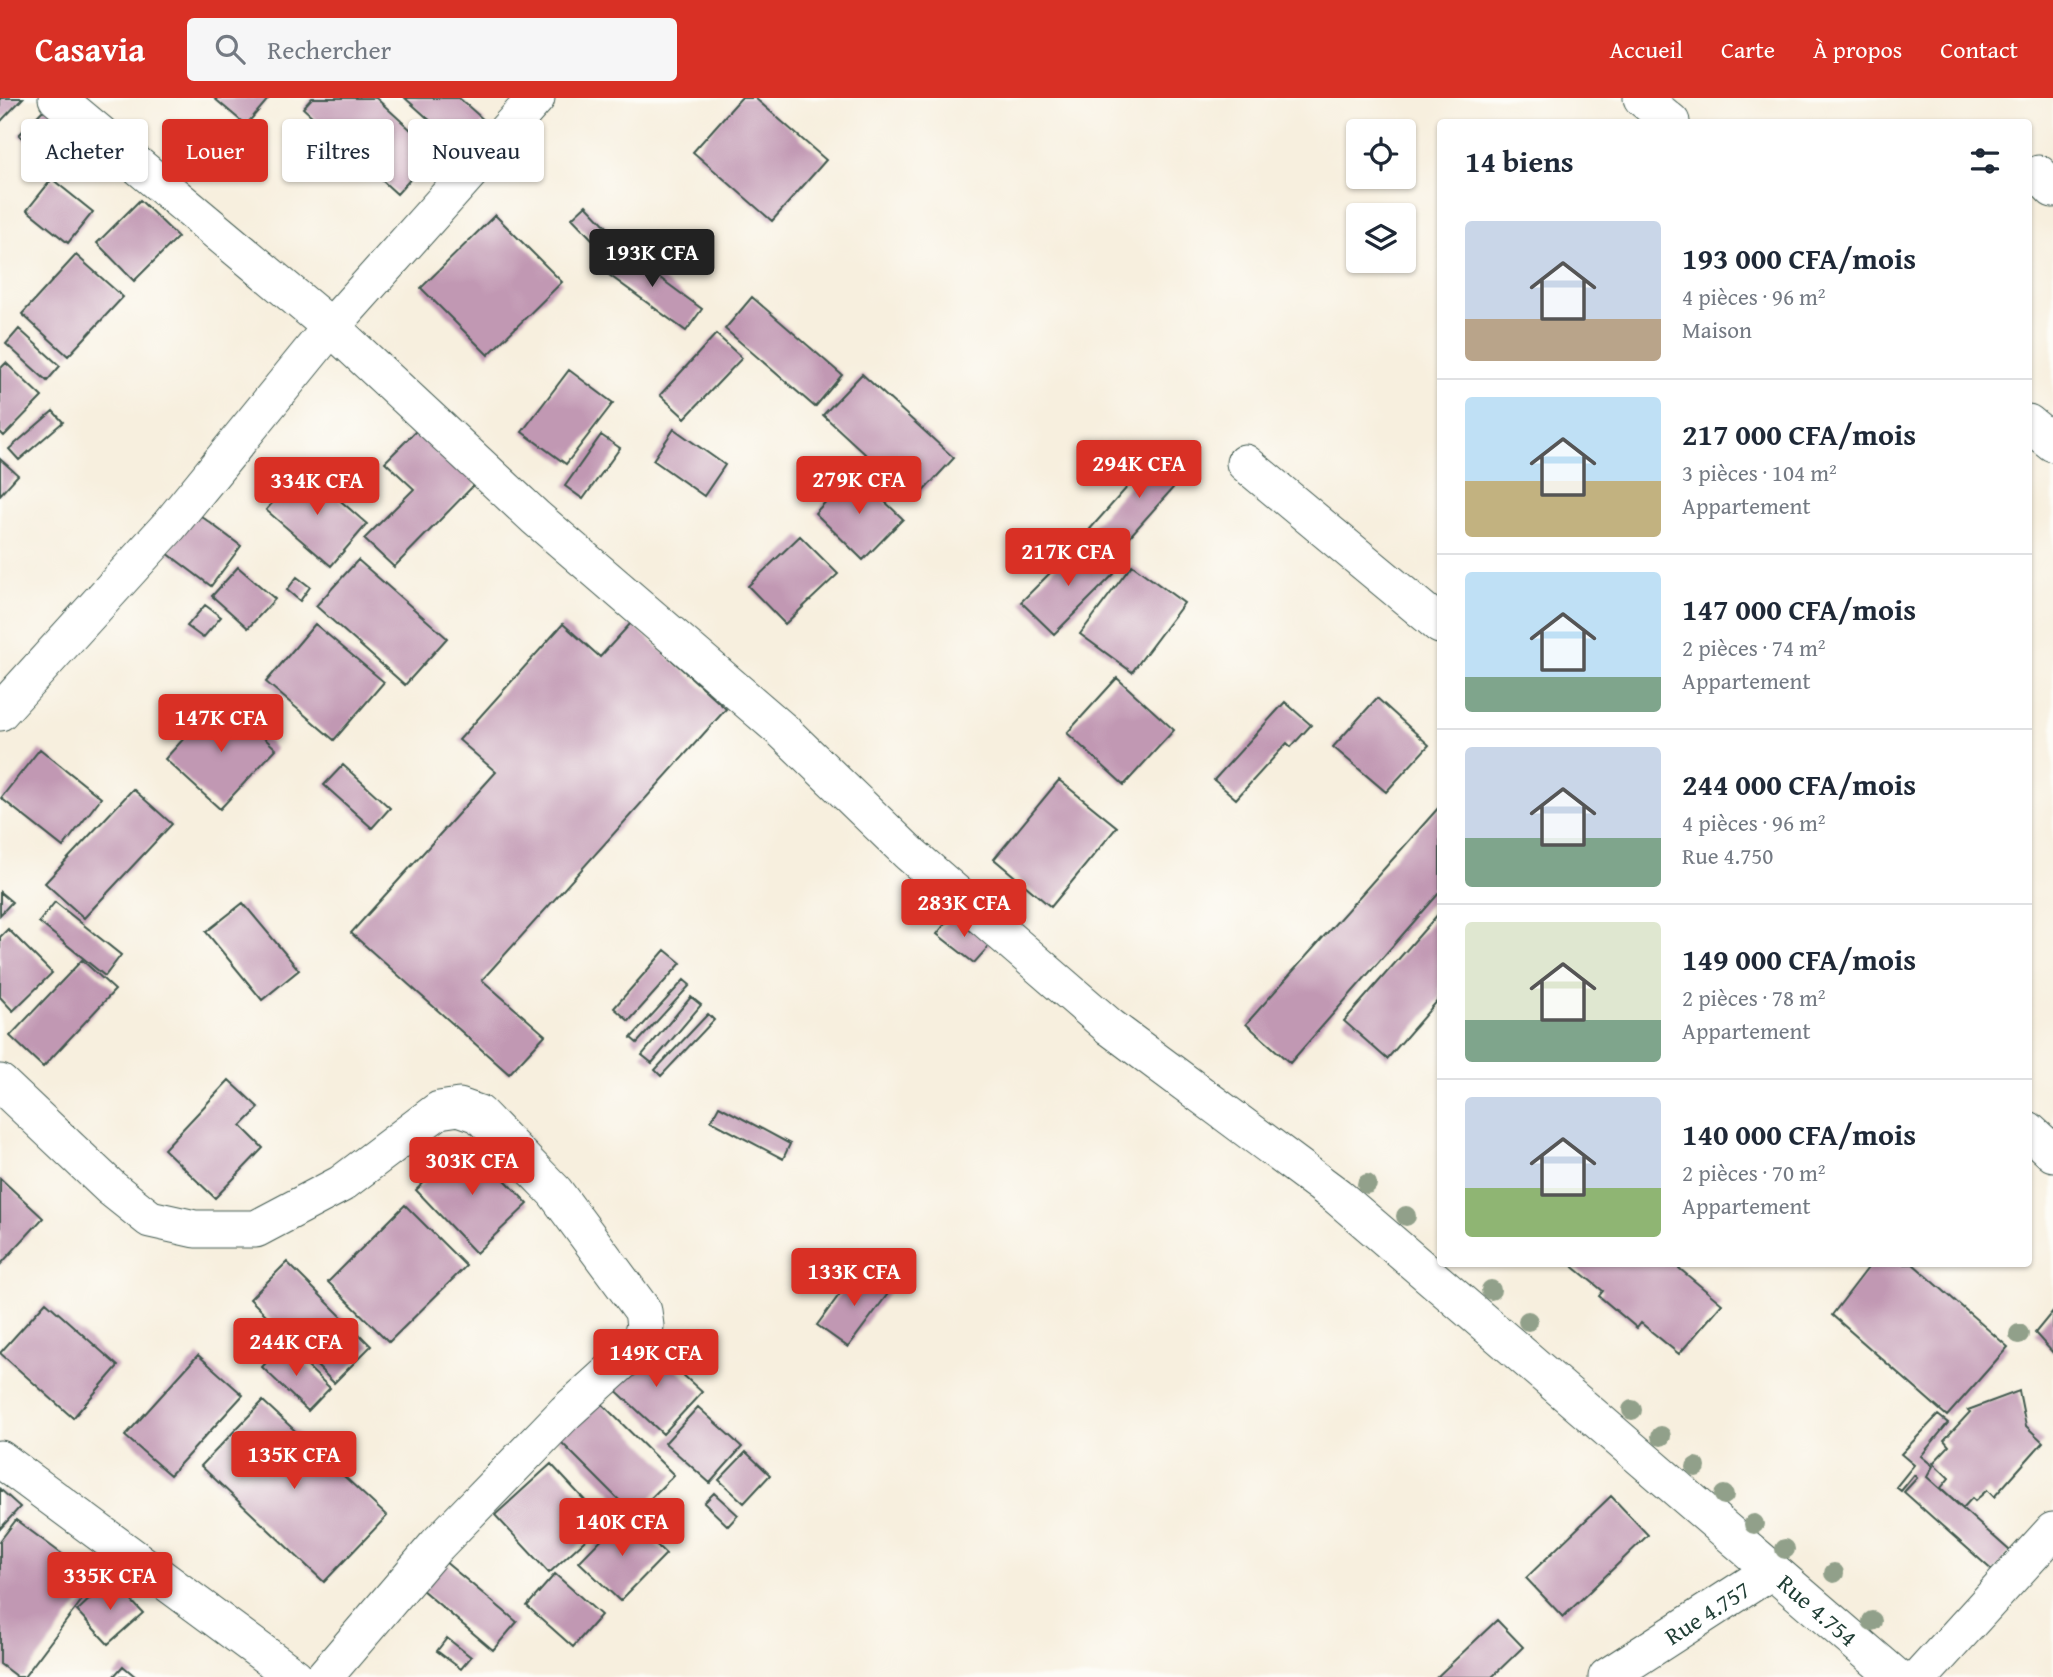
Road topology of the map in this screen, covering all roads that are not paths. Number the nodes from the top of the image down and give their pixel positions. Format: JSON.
{"nodes":[{"id":1,"x":57,"y":98,"type":"edge"},
{"id":2,"x":536,"y":98,"type":"edge"},
{"id":3,"x":1642,"y":98,"type":"edge"},
{"id":4,"x":1667,"y":119,"type":"edge"},
{"id":5,"x":331,"y":327,"type":"junction"},
{"id":6,"x":2032,"y":426,"type":"edge"},
{"id":7,"x":2053,"y":443,"type":"edge"},
{"id":8,"x":1245,"y":463,"type":"dead end"},
{"id":9,"x":1437,"y":623,"type":"edge"},
{"id":10,"x":0,"y":712,"type":"edge"},
{"id":11,"x":0,"y":1083,"type":"edge"},
{"id":12,"x":2032,"y":1134,"type":"edge"},
{"id":13,"x":2053,"y":1153,"type":"edge"},
{"id":14,"x":0,"y":1460,"type":"edge"},
{"id":15,"x":2053,"y":1531,"type":"edge"},
{"id":16,"x":1771,"y":1571,"type":"junction"},
{"id":17,"x":295,"y":1677,"type":"edge"},
{"id":18,"x":324,"y":1677,"type":"edge"},
{"id":19,"x":1607,"y":1677,"type":"edge"},
{"id":20,"x":1896,"y":1677,"type":"edge"},
{"id":21,"x":1920,"y":1677,"type":"edge"}],
"edges":[{"from":1,"to":5,"type":"street","name":"Rue 4.754"},
{"from":2,"to":5,"type":"street"},
{"from":3,"to":4,"type":"street"},
{"from":5,"to":10,"type":"street"},
{"from":5,"to":16,"type":"street","name":"Rue 4.754"},
{"from":6,"to":7,"type":"street"},
{"from":8,"to":9,"type":"street"},
{"from":11,"to":18,"type":"street"},
{"from":12,"to":13,"type":"street"},
{"from":14,"to":17,"type":"street"},
{"from":15,"to":21,"type":"street"},
{"from":16,"to":19,"type":"street","name":"Rue 4.757"},
{"from":16,"to":20,"type":"street","name":"Rue 4.754"}]}
